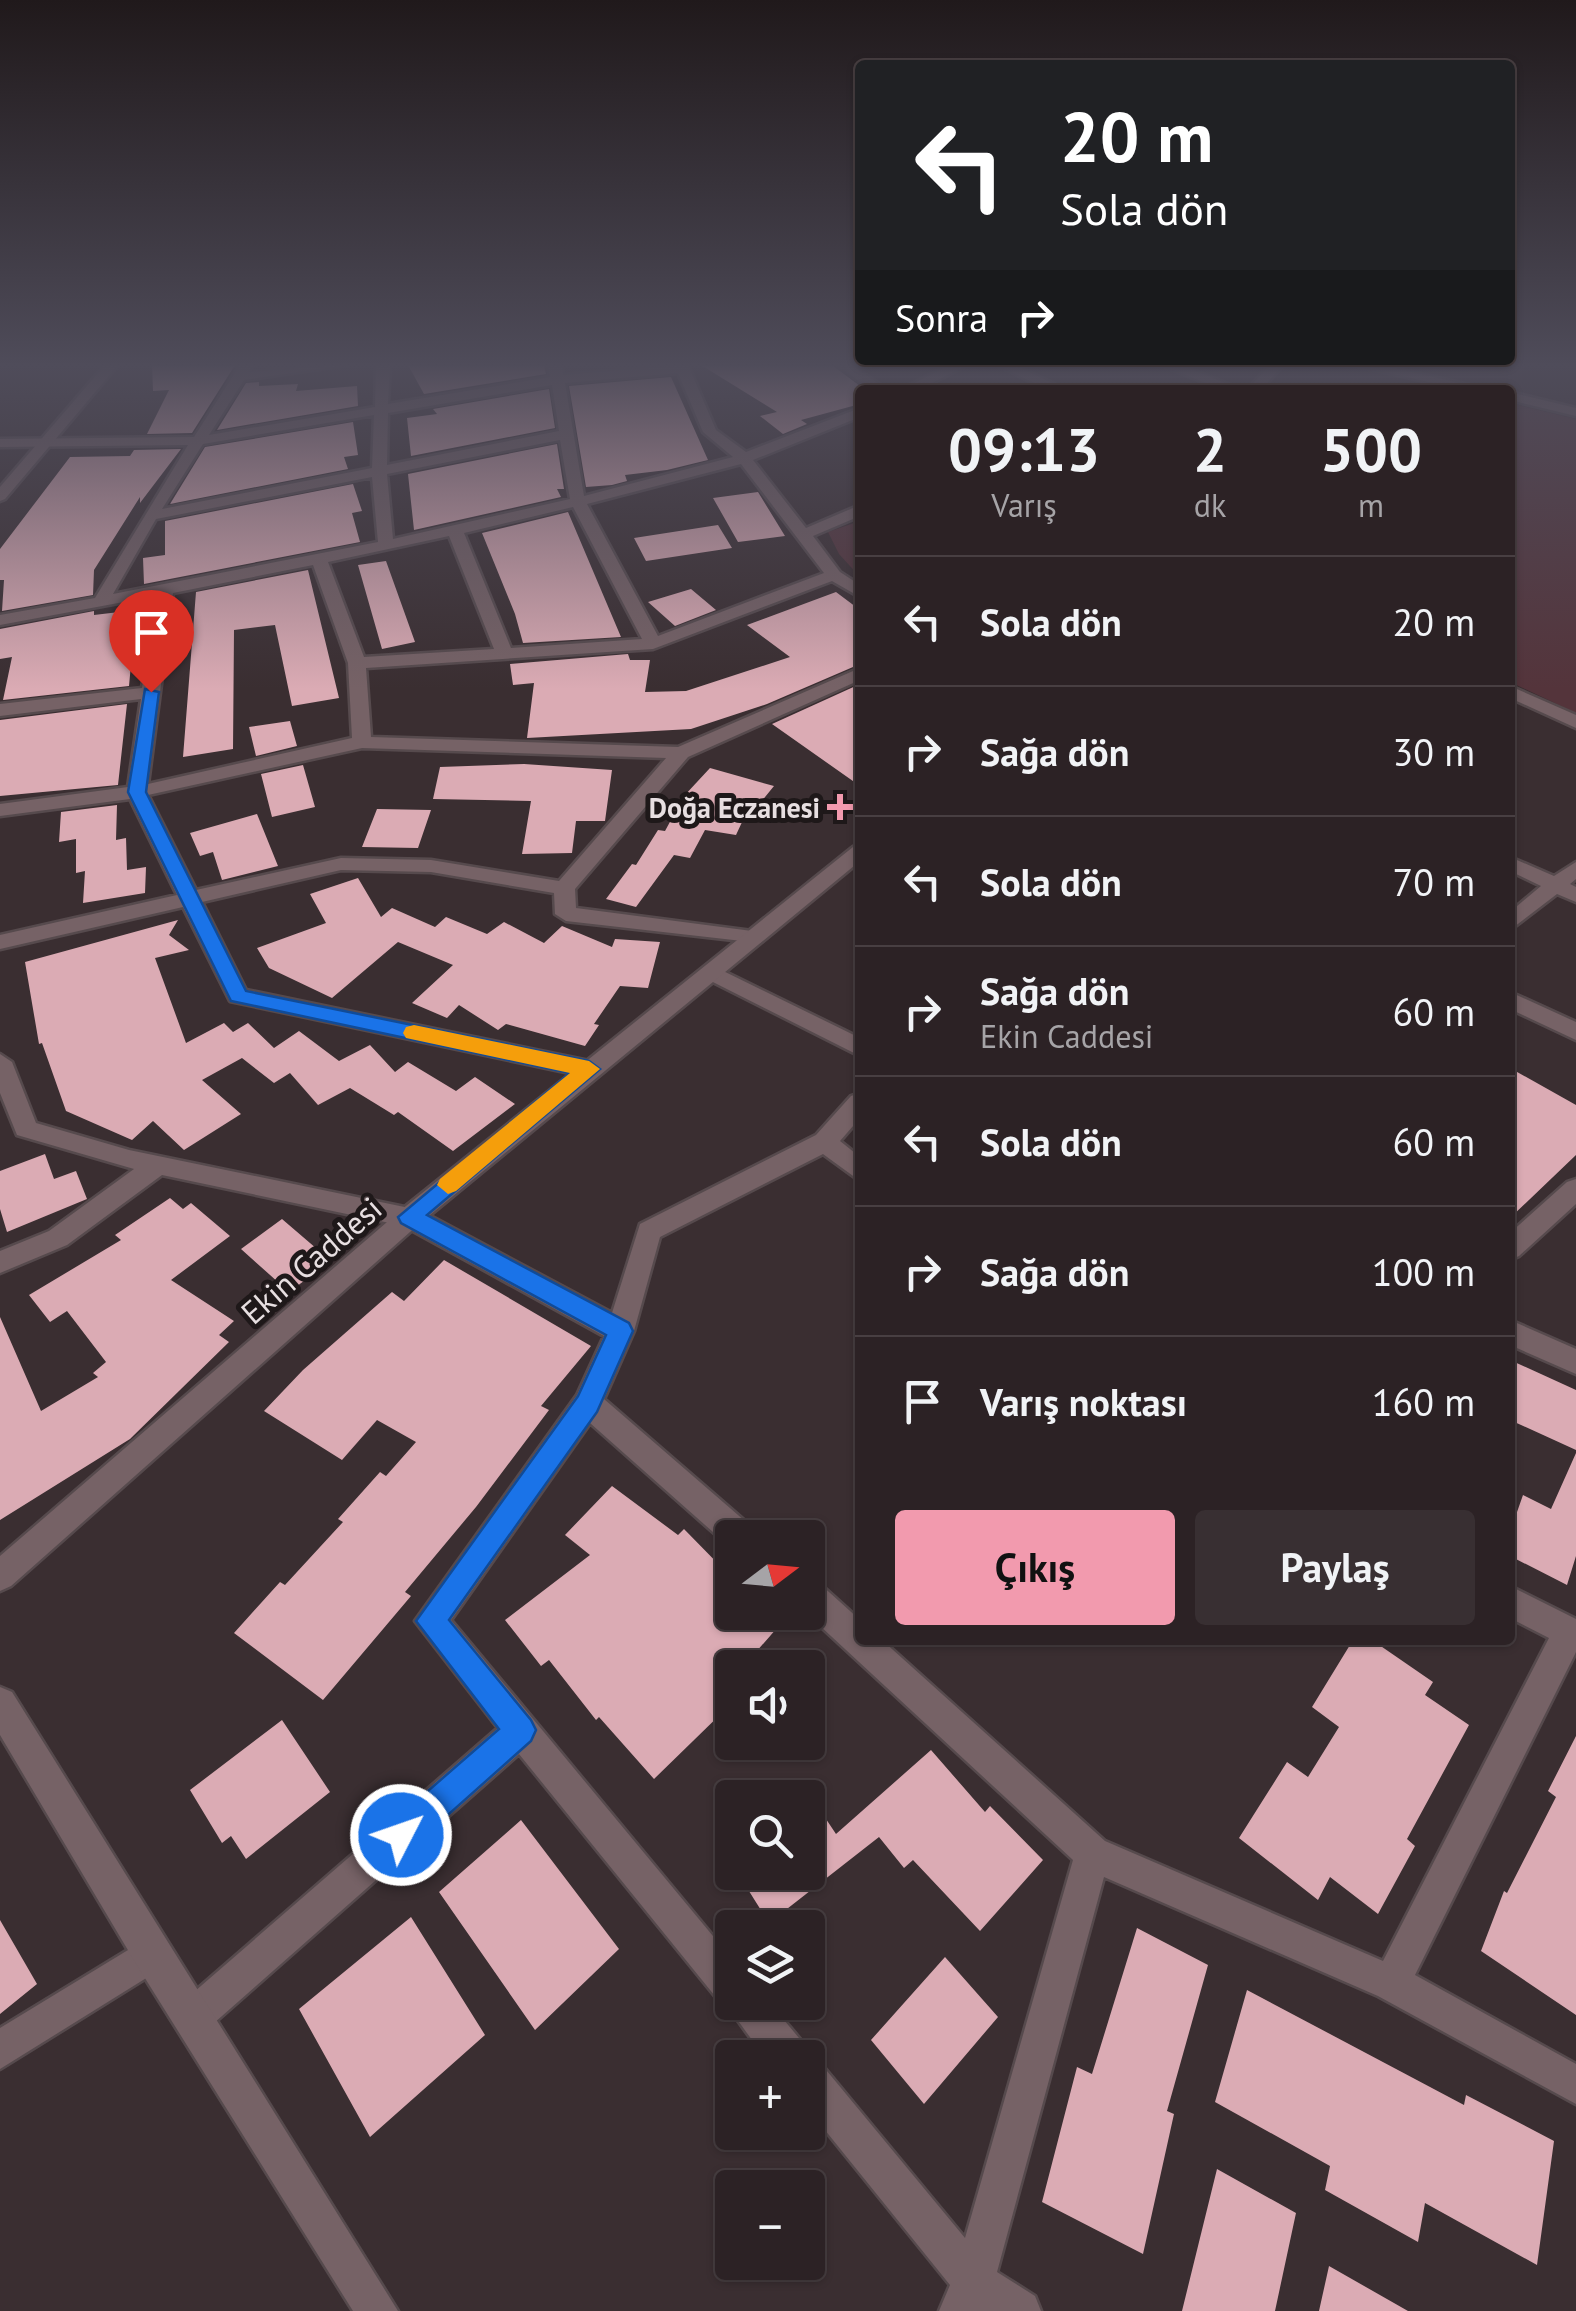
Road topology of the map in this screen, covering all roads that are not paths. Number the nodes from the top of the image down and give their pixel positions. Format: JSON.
{"nodes":[{"id":1,"x":380,"y":472,"type":"edge"},
{"id":2,"x":19,"y":473,"type":"edge"},
{"id":3,"x":177,"y":473,"type":"edge"},
{"id":4,"x":376,"y":473,"type":"edge"},
{"id":5,"x":573,"y":473,"type":"edge"},
{"id":6,"x":694,"y":473,"type":"edge"},
{"id":7,"x":755,"y":473,"type":"edge"},
{"id":8,"x":0,"y":496,"type":"edge"},
{"id":9,"x":578,"y":502,"type":"junction"},
{"id":10,"x":855,"y":512,"type":"edge"},
{"id":11,"x":150,"y":516,"type":"junction"},
{"id":12,"x":455,"y":531,"type":"junction"},
{"id":13,"x":805,"y":534,"type":"junction"},
{"id":14,"x":386,"y":546,"type":"junction"},
{"id":15,"x":320,"y":560,"type":"junction"},
{"id":16,"x":834,"y":576,"type":"junction"},
{"id":17,"x":855,"y":589,"type":"edge"},
{"id":18,"x":165,"y":590,"type":"junction"},
{"id":19,"x":101,"y":601,"type":"junction"},
{"id":20,"x":0,"y":620,"type":"edge"},
{"id":21,"x":652,"y":644,"type":"junction"},
{"id":22,"x":504,"y":652,"type":"junction"},
{"id":23,"x":356,"y":663,"type":"junction"},
{"id":24,"x":855,"y":676,"type":"edge"},
{"id":25,"x":151,"y":692,"type":"junction"},
{"id":26,"x":1515,"y":693,"type":"edge"},
{"id":27,"x":0,"y":710,"type":"edge"},
{"id":28,"x":1576,"y":722,"type":"edge"},
{"id":29,"x":362,"y":742,"type":"junction"},
{"id":30,"x":681,"y":752,"type":"junction"},
{"id":31,"x":137,"y":792,"type":"junction"},
{"id":32,"x":0,"y":810,"type":"edge"},
{"id":33,"x":855,"y":855,"type":"edge"},
{"id":34,"x":1515,"y":865,"type":"edge"},
{"id":35,"x":1576,"y":868,"type":"edge"},
{"id":36,"x":1553,"y":886,"type":"junction"},
{"id":37,"x":564,"y":888,"type":"junction"},
{"id":38,"x":1576,"y":896,"type":"edge"},
{"id":39,"x":190,"y":900,"type":"junction"},
{"id":40,"x":1515,"y":919,"type":"edge"},
{"id":41,"x":752,"y":938,"type":"junction"},
{"id":42,"x":0,"y":942,"type":"edge"},
{"id":43,"x":711,"y":972,"type":"junction"},
{"id":44,"x":1515,"y":1002,"type":"edge"},
{"id":45,"x":1576,"y":1032,"type":"edge"},
{"id":46,"x":855,"y":1045,"type":"edge"},
{"id":47,"x":0,"y":1062,"type":"edge"},
{"id":48,"x":589,"y":1069,"type":"junction"},
{"id":49,"x":855,"y":1108,"type":"edge"},
{"id":50,"x":825,"y":1142,"type":"junction"},
{"id":51,"x":158,"y":1165,"type":"junction"},
{"id":52,"x":855,"y":1167,"type":"edge"},
{"id":53,"x":1576,"y":1189,"type":"edge"},
{"id":54,"x":410,"y":1217,"type":"junction"},
{"id":55,"x":1515,"y":1244,"type":"edge"},
{"id":56,"x":0,"y":1262,"type":"edge"},
{"id":57,"x":620,"y":1331,"type":"junction"},
{"id":58,"x":1515,"y":1334,"type":"edge"},
{"id":59,"x":1576,"y":1362,"type":"edge"},
{"id":60,"x":588,"y":1404,"type":"junction"},
{"id":61,"x":721,"y":1520,"type":"edge"},
{"id":62,"x":0,"y":1576,"type":"edge"},
{"id":63,"x":1515,"y":1604,"type":"edge"},
{"id":64,"x":825,"y":1610,"type":"edge"},
{"id":65,"x":1573,"y":1634,"type":"edge"},
{"id":66,"x":855,"y":1637,"type":"edge"},
{"id":67,"x":864,"y":1645,"type":"edge"},
{"id":68,"x":0,"y":1704,"type":"edge"},
{"id":69,"x":520,"y":1730,"type":"junction"},
{"id":70,"x":1092,"y":1854,"type":"junction"},
{"id":71,"x":151,"y":1954,"type":"junction"},
{"id":72,"x":715,"y":1967,"type":"edge"},
{"id":73,"x":1391,"y":1984,"type":"junction"},
{"id":74,"x":192,"y":2018,"type":"junction"},
{"id":75,"x":759,"y":2020,"type":"edge"},
{"id":76,"x":775,"y":2040,"type":"edge"},
{"id":77,"x":0,"y":2050,"type":"edge"},
{"id":78,"x":1576,"y":2085,"type":"edge"},
{"id":79,"x":825,"y":2102,"type":"edge"},
{"id":80,"x":967,"y":2296,"type":"edge"},
{"id":81,"x":377,"y":2311,"type":"edge"},
{"id":82,"x":1020,"y":2311,"type":"edge"}],
"edges":[{"from":1,"to":14,"type":"street"},
{"from":2,"to":8,"type":"street"},
{"from":3,"to":11,"type":"street"},
{"from":4,"to":11,"type":"street"},
{"from":5,"to":9,"type":"street"},
{"from":6,"to":9,"type":"street"},
{"from":7,"to":13,"type":"street"},
{"from":9,"to":12,"type":"street"},
{"from":9,"to":21,"type":"street"},
{"from":10,"to":13,"type":"street"},
{"from":11,"to":19,"type":"street"},
{"from":12,"to":14,"type":"street"},
{"from":12,"to":22,"type":"street"},
{"from":13,"to":16,"type":"street"},
{"from":14,"to":15,"type":"street"},
{"from":15,"to":18,"type":"street"},
{"from":15,"to":23,"type":"street"},
{"from":16,"to":17,"type":"street"},
{"from":16,"to":21,"type":"street"},
{"from":18,"to":19,"type":"street"},
{"from":18,"to":25,"type":"street"},
{"from":19,"to":20,"type":"street"},
{"from":21,"to":22,"type":"street"},
{"from":22,"to":23,"type":"street"},
{"from":23,"to":29,"type":"street"},
{"from":24,"to":30,"type":"street"},
{"from":25,"to":27,"type":"street"},
{"from":25,"to":31,"type":"street"},
{"from":26,"to":28,"type":"street"},
{"from":29,"to":30,"type":"street"},
{"from":29,"to":31,"type":"street"},
{"from":30,"to":37,"type":"street"},
{"from":31,"to":32,"type":"street"},
{"from":31,"to":39,"type":"street"},
{"from":33,"to":41,"type":"street","name":"Ekin Caddesi"},
{"from":34,"to":36,"type":"street"},
{"from":35,"to":36,"type":"street"},
{"from":36,"to":38,"type":"street"},
{"from":36,"to":40,"type":"street"},
{"from":37,"to":39,"type":"street"},
{"from":37,"to":41,"type":"street"},
{"from":39,"to":42,"type":"street"},
{"from":39,"to":48,"type":"street"},
{"from":41,"to":43,"type":"street","name":"Ekin Caddesi"},
{"from":43,"to":46,"type":"street"},
{"from":43,"to":48,"type":"street","name":"Ekin Caddesi"},
{"from":44,"to":45,"type":"street"},
{"from":47,"to":51,"type":"street"},
{"from":48,"to":54,"type":"street","name":"Ekin Caddesi"},
{"from":49,"to":50,"type":"street"},
{"from":50,"to":52,"type":"street"},
{"from":50,"to":57,"type":"street"},
{"from":51,"to":54,"type":"street"},
{"from":51,"to":56,"type":"street"},
{"from":53,"to":55,"type":"street"},
{"from":54,"to":57,"type":"street"},
{"from":54,"to":62,"type":"street","name":"Ekin Caddesi"},
{"from":57,"to":60,"type":"street"},
{"from":58,"to":59,"type":"street"},
{"from":60,"to":61,"type":"street"},
{"from":60,"to":69,"type":"street"},
{"from":63,"to":65,"type":"street"},
{"from":64,"to":66,"type":"street"},
{"from":65,"to":73,"type":"street"},
{"from":67,"to":70,"type":"street"},
{"from":68,"to":71,"type":"street"},
{"from":69,"to":72,"type":"street"},
{"from":69,"to":74,"type":"street"},
{"from":70,"to":73,"type":"street"},
{"from":70,"to":80,"type":"street"},
{"from":71,"to":74,"type":"street"},
{"from":71,"to":77,"type":"street"},
{"from":73,"to":78,"type":"street"},
{"from":74,"to":81,"type":"street"},
{"from":75,"to":76,"type":"street"},
{"from":79,"to":80,"type":"street"},
{"from":80,"to":82,"type":"street"}]}
